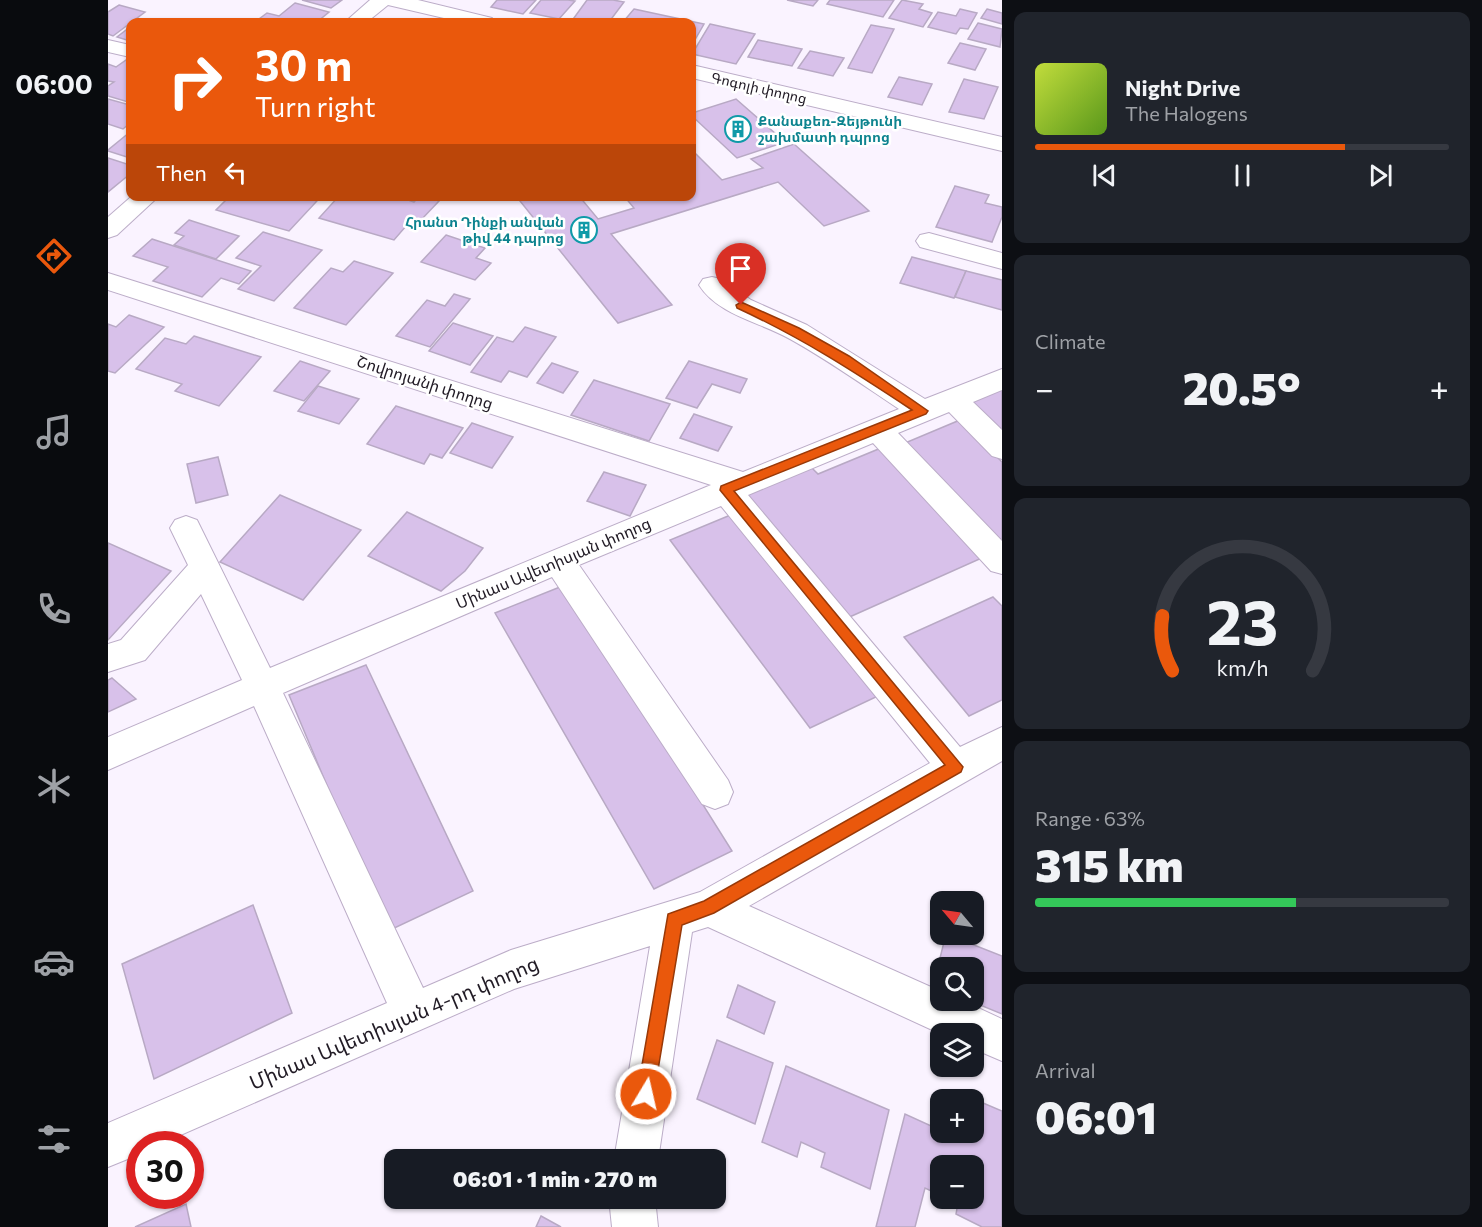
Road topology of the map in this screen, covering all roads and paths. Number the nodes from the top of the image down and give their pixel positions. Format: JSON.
{"nodes":[{"id":1,"x":382,"y":0,"type":"edge"},
{"id":2,"x":392,"y":0,"type":"edge"},
{"id":3,"x":360,"y":18,"type":"edge"},
{"id":4,"x":468,"y":18,"type":"edge"},
{"id":5,"x":108,"y":46,"type":"edge"},
{"id":6,"x":126,"y":50,"type":"edge"},
{"id":7,"x":696,"y":73,"type":"edge"},
{"id":8,"x":1002,"y":144,"type":"edge"},
{"id":9,"x":141,"y":201,"type":"edge"},
{"id":10,"x":108,"y":230,"type":"edge"},
{"id":11,"x":929,"y":241,"type":"dead end"},
{"id":12,"x":1002,"y":261,"type":"edge"},
{"id":13,"x":108,"y":281,"type":"edge"},
{"id":14,"x":712,"y":285,"type":"dead end"},
{"id":15,"x":1002,"y":379,"type":"edge"},
{"id":16,"x":954,"y":399,"type":"junction"},
{"id":17,"x":922,"y":411,"type":"junction"},
{"id":18,"x":877,"y":429,"type":"junction"},
{"id":19,"x":1002,"y":448,"type":"edge"},
{"id":20,"x":734,"y":486,"type":"junction"},
{"id":21,"x":186,"y":528,"type":"dead end"},
{"id":22,"x":559,"y":561,"type":"junction"},
{"id":23,"x":1002,"y":562,"type":"edge"},
{"id":24,"x":205,"y":567,"type":"junction"},
{"id":25,"x":108,"y":658,"type":"edge"},
{"id":26,"x":262,"y":686,"type":"junction"},
{"id":27,"x":1002,"y":743,"type":"edge"},
{"id":28,"x":108,"y":754,"type":"edge"},
{"id":29,"x":956,"y":767,"type":"junction"},
{"id":30,"x":715,"y":792,"type":"dead end"},
{"id":31,"x":691,"y":913,"type":"junction"},
{"id":32,"x":413,"y":1013,"type":"junction"},
{"id":33,"x":1002,"y":1040,"type":"edge"},
{"id":34,"x":108,"y":1145,"type":"edge"},
{"id":35,"x":638,"y":1149,"type":"edge"},
{"id":36,"x":633,"y":1209,"type":"edge"},
{"id":37,"x":635,"y":1227,"type":"edge"}],
"edges":[{"from":1,"to":3,"type":"street"},
{"from":2,"to":4,"type":"street"},
{"from":5,"to":6,"type":"street"},
{"from":7,"to":8,"type":"street","name":"Գոգոլի փողոց"},
{"from":9,"to":10,"type":"street"},
{"from":11,"to":12,"type":"street"},
{"from":13,"to":20,"type":"street","name":"Շովրոյանի փողոց"},
{"from":14,"to":17,"type":"street"},
{"from":15,"to":16,"type":"street","name":"Մինաս Ավետիսյան փողոց"},
{"from":16,"to":17,"type":"street","name":"Մինաս Ավետիսյան փողոց"},
{"from":16,"to":19,"type":"street"},
{"from":17,"to":18,"type":"street","name":"Մինաս Ավետիսյան փողոց"},
{"from":18,"to":20,"type":"street","name":"Մինաս Ավետիսյան փողոց"},
{"from":18,"to":23,"type":"street"},
{"from":20,"to":22,"type":"street","name":"Մինաս Ավետիսյան փողոց"},
{"from":20,"to":29,"type":"street"},
{"from":21,"to":24,"type":"street"},
{"from":22,"to":26,"type":"street","name":"Մինաս Ավետիսյան փողոց"},
{"from":22,"to":30,"type":"street"},
{"from":24,"to":25,"type":"street"},
{"from":24,"to":26,"type":"street"},
{"from":26,"to":28,"type":"street","name":"Մինաս Ավետիսյան փողոց"},
{"from":26,"to":32,"type":"street"},
{"from":27,"to":29,"type":"street","name":"Մինաս Ավետիսյան 4-րդ փողոց"},
{"from":29,"to":31,"type":"street","name":"Մինաս Ավետիսյան 4-րդ փողոց"},
{"from":31,"to":32,"type":"street","name":"Մինաս Ավետիսյան 4-րդ փողոց"},
{"from":31,"to":33,"type":"street"},
{"from":31,"to":35,"type":"street"},
{"from":32,"to":34,"type":"street","name":"Մինաս Ավետիսյան 4-րդ փողոց"},
{"from":36,"to":37,"type":"street"}]}
